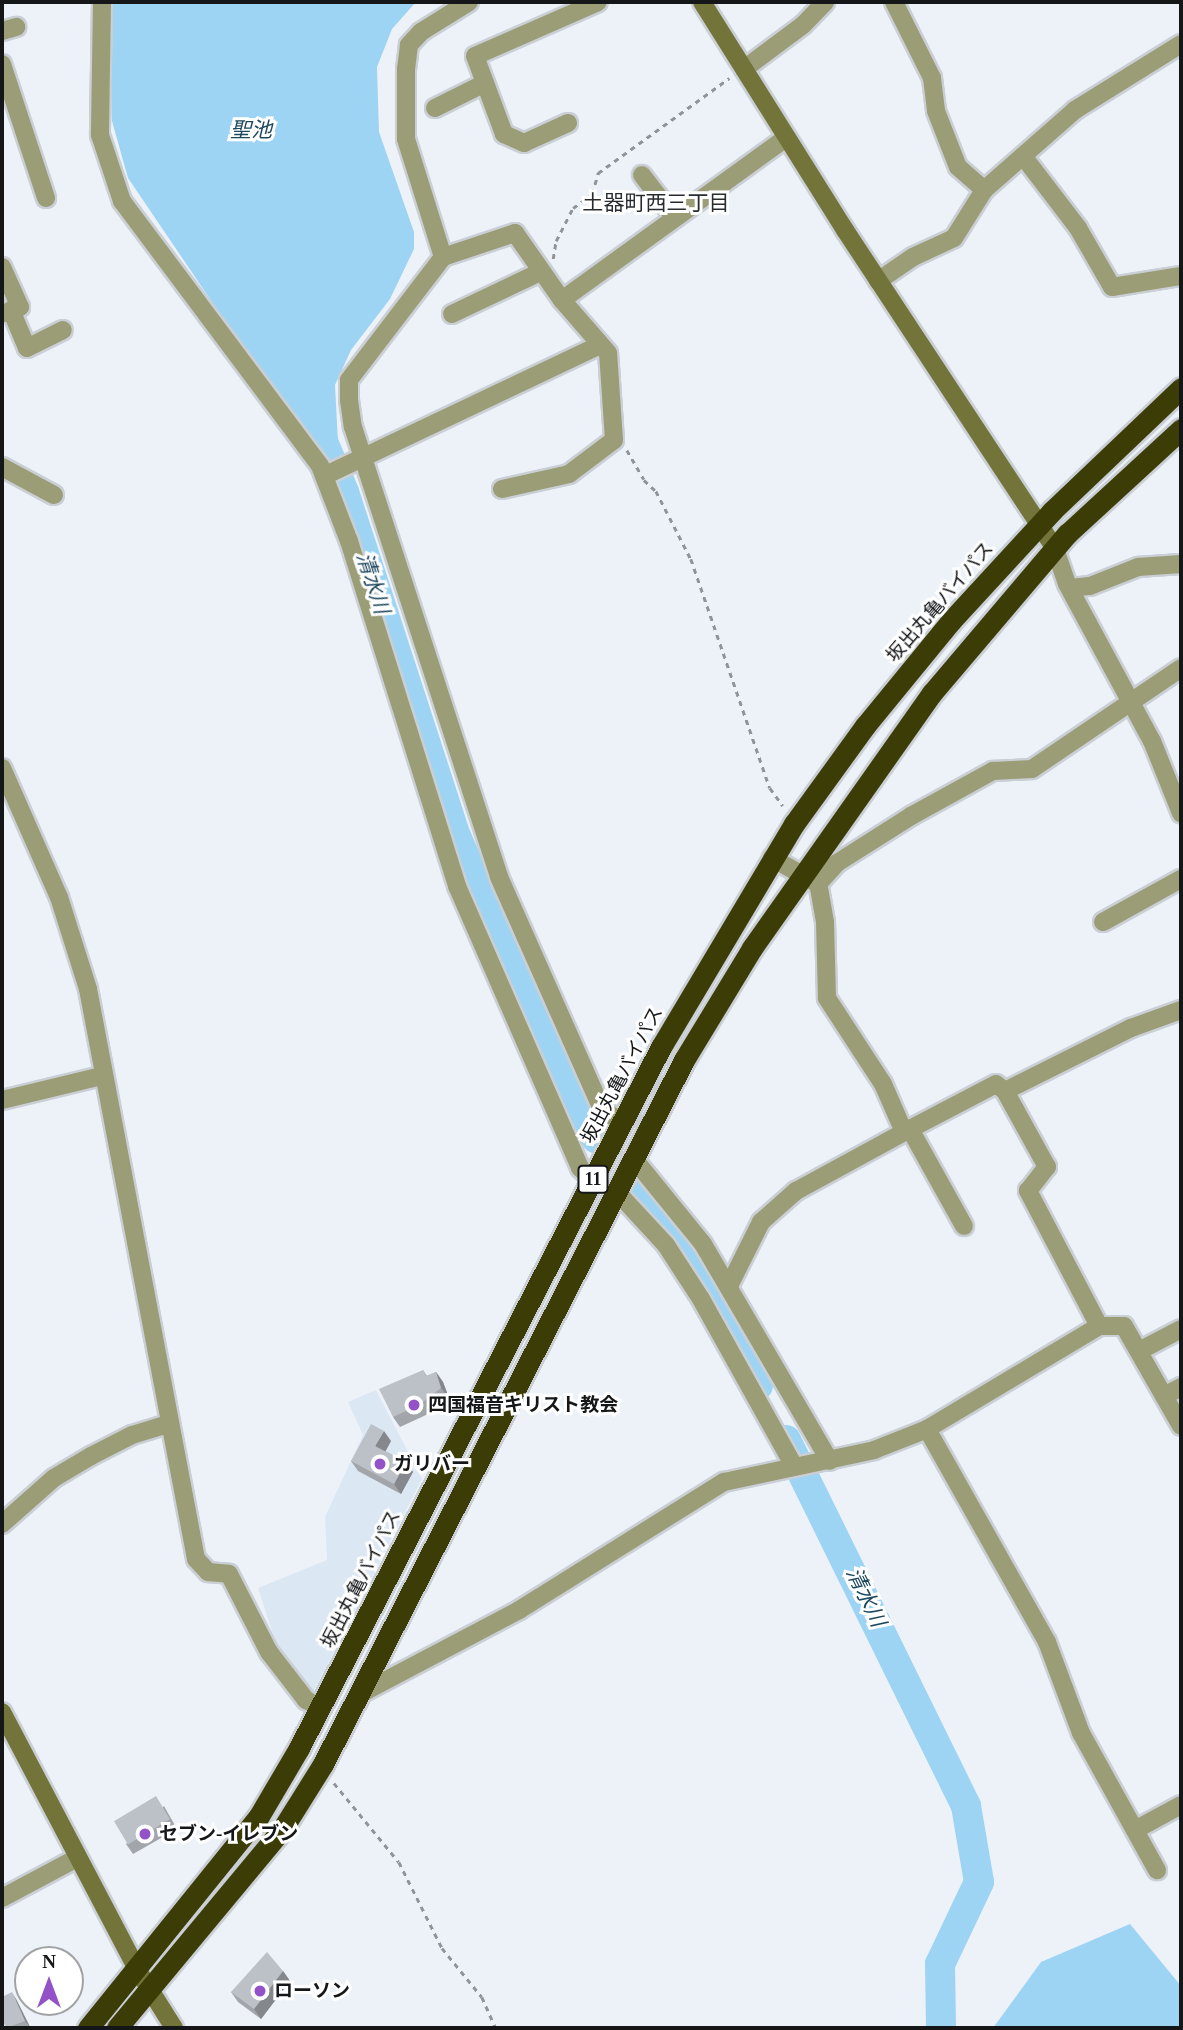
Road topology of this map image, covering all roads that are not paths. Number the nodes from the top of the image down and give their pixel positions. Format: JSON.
{"nodes":[{"id":1,"x":102,"y":2,"type":"edge"},
{"id":2,"x":469,"y":2,"type":"edge"},
{"id":3,"x":598,"y":2,"type":"edge"},
{"id":4,"x":702,"y":2,"type":"edge"},
{"id":5,"x":825,"y":2,"type":"edge"},
{"id":6,"x":894,"y":2,"type":"edge"},
{"id":7,"x":1181,"y":44,"type":"edge"},
{"id":8,"x":2,"y":64,"type":"edge"},
{"id":9,"x":744,"y":69,"type":"junction"},
{"id":10,"x":485,"y":83,"type":"junction"},
{"id":11,"x":435,"y":108,"type":"dead end"},
{"id":12,"x":568,"y":123,"type":"dead end"},
{"id":13,"x":786,"y":138,"type":"junction"},
{"id":14,"x":1023,"y":156,"type":"junction"},
{"id":15,"x":642,"y":175,"type":"dead end"},
{"id":16,"x":984,"y":190,"type":"junction"},
{"id":17,"x":46,"y":198,"type":"dead end"},
{"id":18,"x":675,"y":218,"type":"junction"},
{"id":19,"x":443,"y":257,"type":"junction"},
{"id":20,"x":2,"y":267,"type":"edge"},
{"id":21,"x":540,"y":272,"type":"junction"},
{"id":22,"x":1181,"y":276,"type":"edge"},
{"id":23,"x":878,"y":281,"type":"junction"},
{"id":24,"x":562,"y":300,"type":"junction"},
{"id":25,"x":7,"y":312,"type":"edge"},
{"id":26,"x":452,"y":314,"type":"dead end"},
{"id":27,"x":63,"y":330,"type":"dead end"},
{"id":28,"x":600,"y":345,"type":"junction"},
{"id":29,"x":1181,"y":388,"type":"edge"},
{"id":30,"x":1181,"y":429,"type":"edge"},
{"id":31,"x":363,"y":458,"type":"junction"},
{"id":32,"x":2,"y":467,"type":"edge"},
{"id":33,"x":324,"y":476,"type":"junction"},
{"id":34,"x":502,"y":489,"type":"dead end"},
{"id":35,"x":54,"y":495,"type":"dead end"},
{"id":36,"x":1040,"y":524,"type":"junction"},
{"id":37,"x":1055,"y":549,"type":"junction"},
{"id":38,"x":1181,"y":564,"type":"edge"},
{"id":39,"x":1070,"y":588,"type":"junction"},
{"id":40,"x":1181,"y":668,"type":"edge"},
{"id":41,"x":1131,"y":699,"type":"junction"},
{"id":42,"x":2,"y":768,"type":"edge"},
{"id":43,"x":1181,"y":813,"type":"edge"},
{"id":44,"x":772,"y":858,"type":"junction"},
{"id":45,"x":810,"y":879,"type":"junction"},
{"id":46,"x":1181,"y":879,"type":"edge"},
{"id":47,"x":1103,"y":922,"type":"dead end"},
{"id":48,"x":1181,"y":1010,"type":"edge"},
{"id":49,"x":101,"y":1076,"type":"junction"},
{"id":50,"x":1005,"y":1091,"type":"junction"},
{"id":51,"x":2,"y":1100,"type":"edge"},
{"id":52,"x":621,"y":1122,"type":"junction"},
{"id":53,"x":907,"y":1130,"type":"junction"},
{"id":54,"x":634,"y":1159,"type":"junction"},
{"id":55,"x":593,"y":1180,"type":"junction"},
{"id":56,"x":617,"y":1192,"type":"junction"},
{"id":57,"x":964,"y":1226,"type":"dead end"},
{"id":58,"x":729,"y":1286,"type":"junction"},
{"id":59,"x":1099,"y":1326,"type":"junction"},
{"id":60,"x":1181,"y":1329,"type":"edge"},
{"id":61,"x":1139,"y":1350,"type":"junction"},
{"id":62,"x":1181,"y":1387,"type":"edge"},
{"id":63,"x":1164,"y":1396,"type":"junction"},
{"id":64,"x":169,"y":1424,"type":"junction"},
{"id":65,"x":1181,"y":1426,"type":"edge"},
{"id":66,"x":926,"y":1429,"type":"junction"},
{"id":67,"x":830,"y":1461,"type":"junction"},
{"id":68,"x":794,"y":1466,"type":"junction"},
{"id":69,"x":2,"y":1524,"type":"edge"},
{"id":70,"x":360,"y":1694,"type":"junction"},
{"id":71,"x":322,"y":1708,"type":"junction"},
{"id":72,"x":2,"y":1712,"type":"edge"},
{"id":73,"x":1181,"y":1805,"type":"edge"},
{"id":74,"x":1135,"y":1830,"type":"junction"},
{"id":75,"x":77,"y":1858,"type":"junction"},
{"id":76,"x":1157,"y":1870,"type":"dead end"},
{"id":77,"x":2,"y":1898,"type":"edge"},
{"id":78,"x":137,"y":1969,"type":"junction"},
{"id":79,"x":151,"y":1993,"type":"junction"},
{"id":80,"x":88,"y":2028,"type":"edge"},
{"id":81,"x":117,"y":2028,"type":"edge"},
{"id":82,"x":174,"y":2028,"type":"edge"}],
"edges":[{"from":1,"to":33,"type":"street"},
{"from":2,"to":19,"type":"street"},
{"from":3,"to":10,"type":"street"},
{"from":4,"to":9,"type":"street"},
{"from":5,"to":9,"type":"street"},
{"from":6,"to":16,"type":"street"},
{"from":7,"to":14,"type":"street"},
{"from":8,"to":17,"type":"street"},
{"from":9,"to":13,"type":"street"},
{"from":10,"to":11,"type":"street"},
{"from":10,"to":12,"type":"street"},
{"from":13,"to":18,"type":"street"},
{"from":13,"to":23,"type":"street"},
{"from":14,"to":16,"type":"street"},
{"from":14,"to":22,"type":"street"},
{"from":15,"to":18,"type":"street"},
{"from":16,"to":23,"type":"street"},
{"from":18,"to":24,"type":"street"},
{"from":19,"to":21,"type":"street"},
{"from":19,"to":31,"type":"street"},
{"from":20,"to":25,"type":"street"},
{"from":21,"to":24,"type":"street"},
{"from":21,"to":26,"type":"street"},
{"from":23,"to":36,"type":"street"},
{"from":24,"to":28,"type":"street"},
{"from":25,"to":27,"type":"street"},
{"from":28,"to":31,"type":"street"},
{"from":28,"to":34,"type":"street"},
{"from":29,"to":36,"type":"highway","name":"坂出丸亀バイパス","number":"11"},
{"from":30,"to":37,"type":"highway","number":"11"},
{"from":31,"to":33,"type":"street"},
{"from":31,"to":52,"type":"street"},
{"from":32,"to":35,"type":"street"},
{"from":33,"to":55,"type":"street"},
{"from":36,"to":37,"type":"street"},
{"from":36,"to":44,"type":"highway","name":"坂出丸亀バイパス","number":"11"},
{"from":37,"to":39,"type":"street"},
{"from":37,"to":45,"type":"highway","number":"11"},
{"from":38,"to":39,"type":"street"},
{"from":39,"to":41,"type":"street"},
{"from":40,"to":41,"type":"street"},
{"from":41,"to":43,"type":"street"},
{"from":41,"to":45,"type":"street"},
{"from":42,"to":49,"type":"street"},
{"from":44,"to":45,"type":"street"},
{"from":44,"to":52,"type":"highway","name":"坂出丸亀バイパス","number":"11"},
{"from":45,"to":53,"type":"street"},
{"from":45,"to":54,"type":"highway","number":"11"},
{"from":46,"to":47,"type":"street"},
{"from":48,"to":50,"type":"street"},
{"from":49,"to":51,"type":"street"},
{"from":49,"to":64,"type":"street"},
{"from":50,"to":53,"type":"street"},
{"from":50,"to":59,"type":"street"},
{"from":52,"to":55,"type":"highway","name":"坂出丸亀バイパス","number":"11"},
{"from":53,"to":57,"type":"street"},
{"from":53,"to":58,"type":"street"},
{"from":54,"to":56,"type":"highway","number":"11"},
{"from":54,"to":58,"type":"street"},
{"from":55,"to":71,"type":"highway","name":"坂出丸亀バイパス","number":"11"},
{"from":56,"to":68,"type":"street"},
{"from":56,"to":70,"type":"highway","number":"11"},
{"from":58,"to":67,"type":"street"},
{"from":59,"to":61,"type":"street"},
{"from":59,"to":66,"type":"street"},
{"from":60,"to":61,"type":"street"},
{"from":61,"to":63,"type":"street"},
{"from":62,"to":63,"type":"street"},
{"from":63,"to":65,"type":"street"},
{"from":64,"to":69,"type":"street"},
{"from":64,"to":71,"type":"street"},
{"from":66,"to":67,"type":"street"},
{"from":66,"to":74,"type":"street"},
{"from":67,"to":68,"type":"street"},
{"from":68,"to":70,"type":"street"},
{"from":70,"to":79,"type":"highway","number":"11"},
{"from":71,"to":78,"type":"highway","name":"坂出丸亀バイパス","number":"11"},
{"from":72,"to":75,"type":"street"},
{"from":73,"to":74,"type":"street"},
{"from":74,"to":76,"type":"street"},
{"from":75,"to":77,"type":"street"},
{"from":75,"to":78,"type":"street"},
{"from":78,"to":79,"type":"street"},
{"from":78,"to":80,"type":"highway","name":"坂出丸亀バイパス","number":"11"},
{"from":79,"to":81,"type":"highway","number":"11"},
{"from":79,"to":82,"type":"street"}]}
